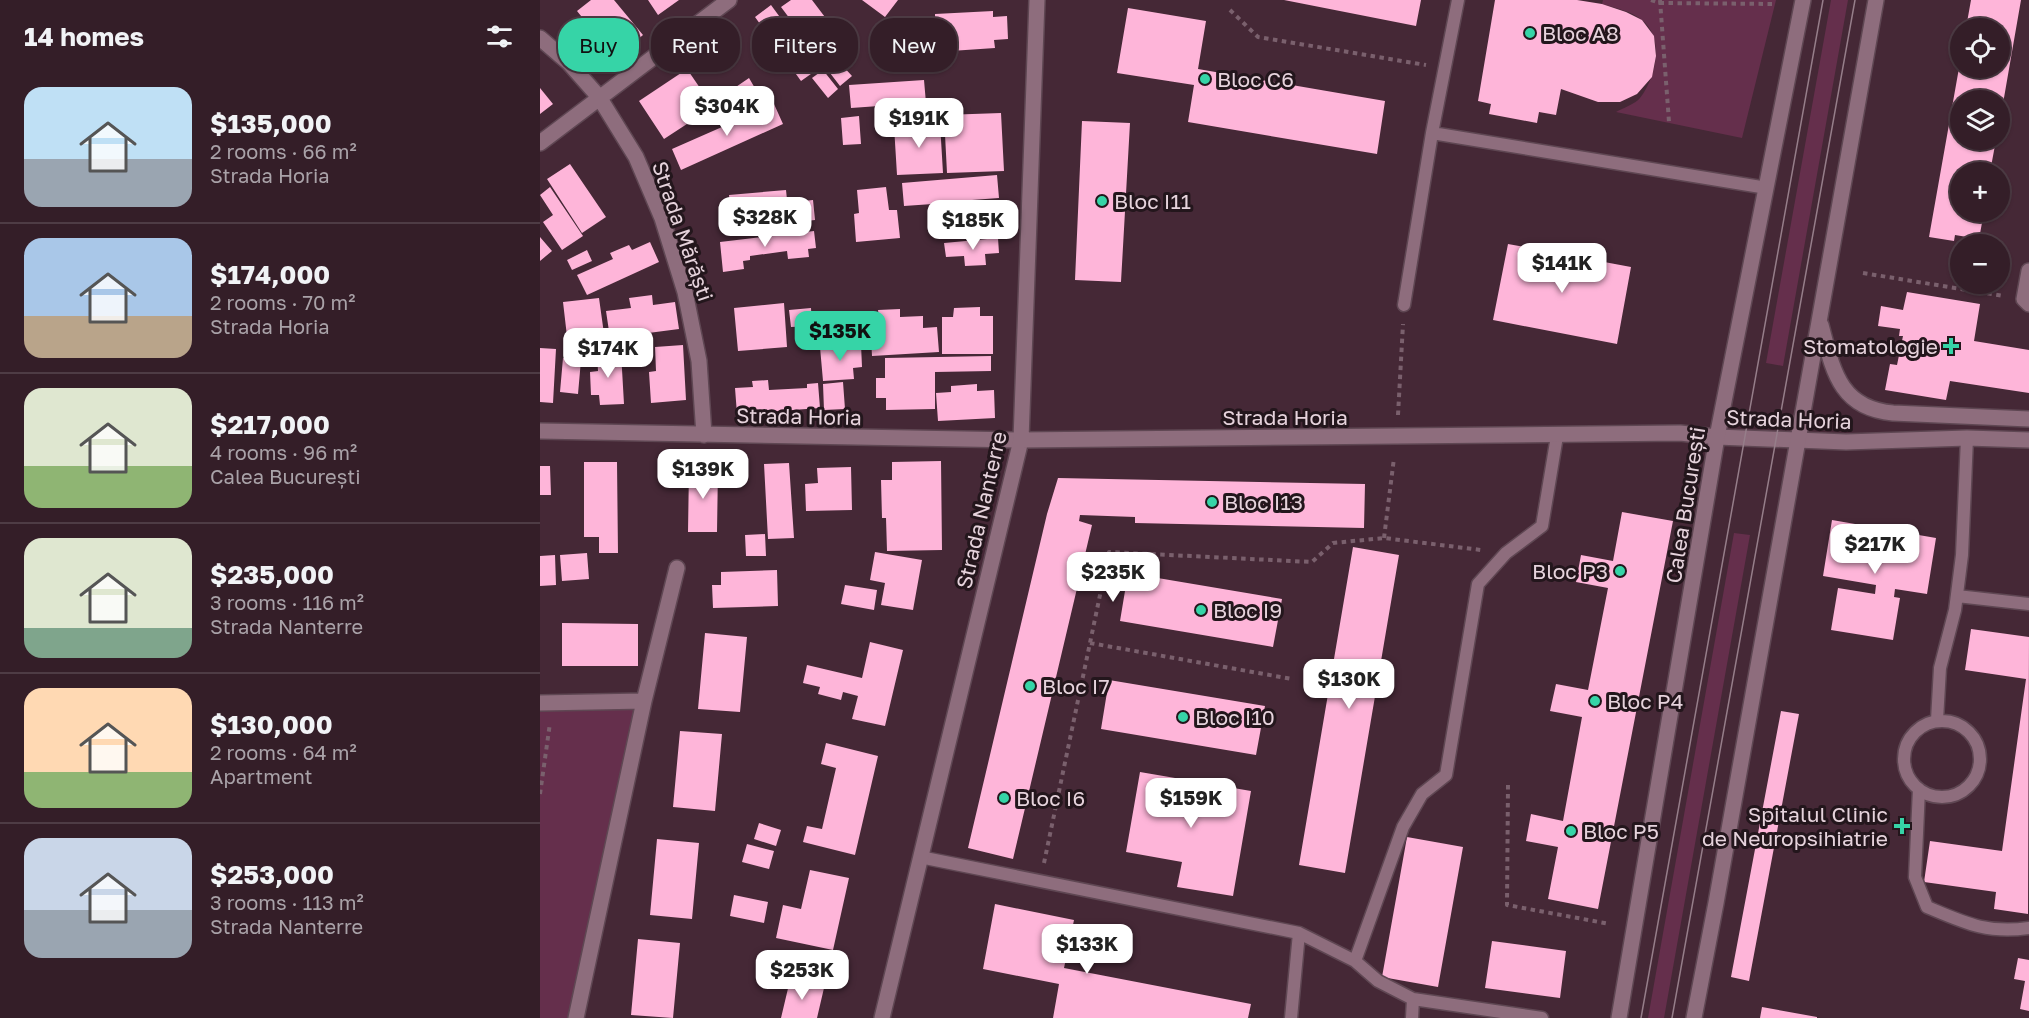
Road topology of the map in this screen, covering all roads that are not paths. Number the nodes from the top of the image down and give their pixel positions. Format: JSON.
{"nodes":[{"id":1,"x":729,"y":0,"type":"edge"},
{"id":2,"x":1036,"y":0,"type":"edge"},
{"id":3,"x":1458,"y":0,"type":"edge"},
{"id":4,"x":1803,"y":0,"type":"edge"},
{"id":5,"x":1876,"y":0,"type":"edge"},
{"id":6,"x":540,"y":38,"type":"edge"},
{"id":7,"x":599,"y":98,"type":"junction"},
{"id":8,"x":1432,"y":133,"type":"junction"},
{"id":9,"x":540,"y":143,"type":"edge"},
{"id":10,"x":1767,"y":188,"type":"junction"},
{"id":11,"x":2029,"y":271,"type":"edge"},
{"id":12,"x":2027,"y":302,"type":"edge"},
{"id":13,"x":1404,"y":305,"type":"road end"},
{"id":14,"x":1820,"y":320,"type":"junction"},
{"id":15,"x":2029,"y":419,"type":"edge"},
{"id":16,"x":540,"y":431,"type":"edge"},
{"id":17,"x":704,"y":435,"type":"junction"},
{"id":18,"x":1557,"y":436,"type":"junction"},
{"id":19,"x":1717,"y":437,"type":"junction"},
{"id":20,"x":1967,"y":438,"type":"junction"},
{"id":21,"x":1021,"y":440,"type":"junction"},
{"id":22,"x":1798,"y":440,"type":"junction"},
{"id":23,"x":2029,"y":440,"type":"edge"},
{"id":24,"x":677,"y":567,"type":"dead end"},
{"id":25,"x":1957,"y":596,"type":"junction"},
{"id":26,"x":2029,"y":604,"type":"edge"},
{"id":27,"x":644,"y":701,"type":"junction"},
{"id":28,"x":546,"y":703,"type":"edge"},
{"id":29,"x":1937,"y":720,"type":"junction"},
{"id":30,"x":1919,"y":789,"type":"junction"},
{"id":31,"x":921,"y":857,"type":"junction"},
{"id":32,"x":2029,"y":928,"type":"edge"},
{"id":33,"x":1299,"y":933,"type":"junction"},
{"id":34,"x":1355,"y":960,"type":"junction"},
{"id":35,"x":1413,"y":999,"type":"junction"},
{"id":36,"x":576,"y":1018,"type":"edge"},
{"id":37,"x":882,"y":1018,"type":"edge"},
{"id":38,"x":1292,"y":1018,"type":"edge"},
{"id":39,"x":1412,"y":1018,"type":"edge"},
{"id":40,"x":1542,"y":1018,"type":"edge"},
{"id":41,"x":1619,"y":1018,"type":"edge"},
{"id":42,"x":1694,"y":1018,"type":"edge"}],
"edges":[{"from":1,"to":7,"type":"street"},
{"from":2,"to":21,"type":"street","name":"Strada Nanterre"},
{"from":3,"to":8,"type":"lane"},
{"from":4,"to":10,"type":"street","name":"Calea București"},
{"from":5,"to":14,"type":"street"},
{"from":6,"to":7,"type":"street","name":"Strada Mărăști"},
{"from":7,"to":9,"type":"street"},
{"from":7,"to":17,"type":"street","name":"Strada Mărăști"},
{"from":8,"to":10,"type":"lane"},
{"from":8,"to":13,"type":"lane"},
{"from":10,"to":19,"type":"street","name":"Calea București"},
{"from":11,"to":12,"type":"street"},
{"from":14,"to":15,"type":"street"},
{"from":14,"to":22,"type":"street"},
{"from":16,"to":17,"type":"street","name":"Strada Horia"},
{"from":17,"to":21,"type":"street","name":"Strada Horia"},
{"from":18,"to":19,"type":"street","name":"Strada Horia"},
{"from":18,"to":21,"type":"street","name":"Strada Horia"},
{"from":18,"to":34,"type":"lane"},
{"from":19,"to":22,"type":"street","name":"Strada Horia"},
{"from":19,"to":41,"type":"street","name":"Calea București"},
{"from":20,"to":22,"type":"street","name":"Strada Horia"},
{"from":20,"to":23,"type":"street","name":"Strada Horia"},
{"from":20,"to":25,"type":"lane"},
{"from":21,"to":31,"type":"street","name":"Strada Nanterre"},
{"from":22,"to":42,"type":"street"},
{"from":24,"to":27,"type":"street"},
{"from":25,"to":26,"type":"lane"},
{"from":25,"to":29,"type":"lane"},
{"from":27,"to":28,"type":"street"},
{"from":27,"to":36,"type":"street"},
{"from":29,"to":30,"type":"lane"},
{"from":29,"to":30,"type":"lane"},
{"from":30,"to":32,"type":"lane"},
{"from":31,"to":33,"type":"lane"},
{"from":31,"to":37,"type":"street","name":"Strada Nanterre"},
{"from":33,"to":34,"type":"lane"},
{"from":33,"to":38,"type":"lane"},
{"from":34,"to":35,"type":"lane"},
{"from":35,"to":39,"type":"lane"},
{"from":35,"to":40,"type":"lane"}]}
